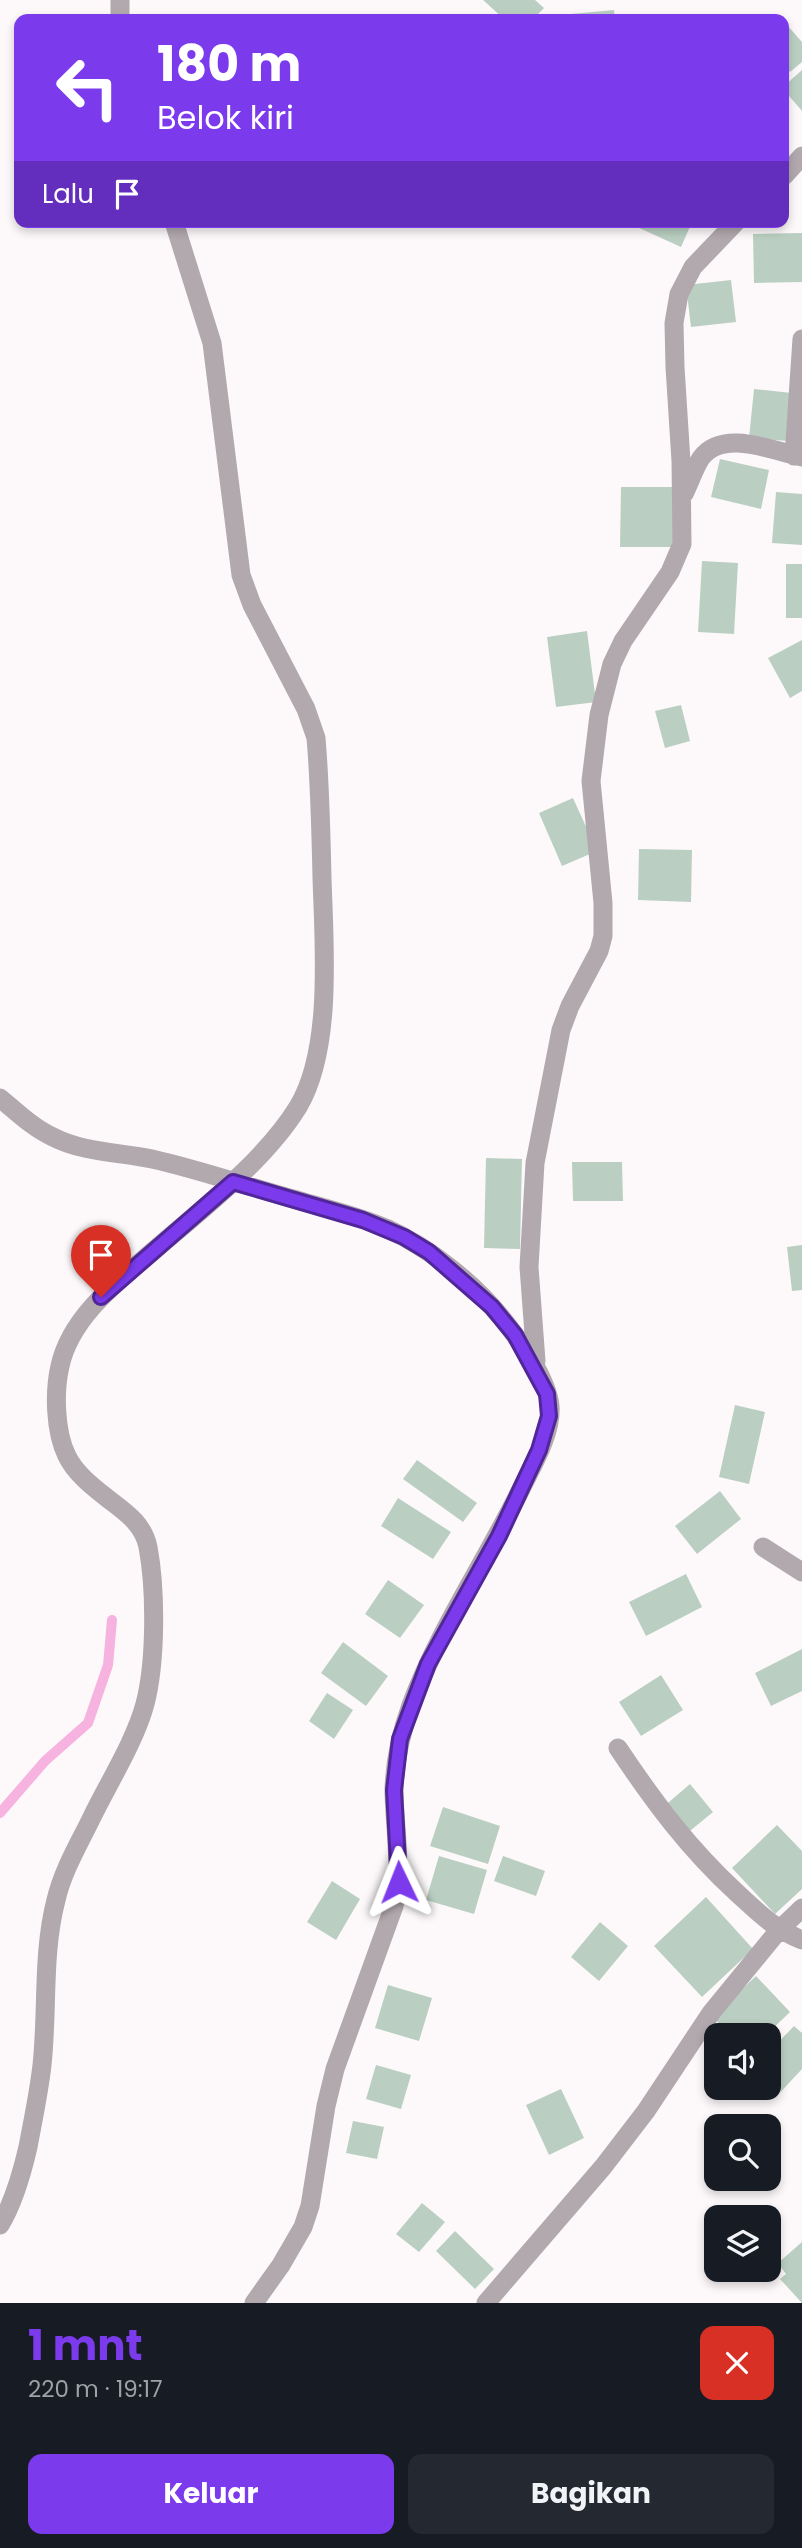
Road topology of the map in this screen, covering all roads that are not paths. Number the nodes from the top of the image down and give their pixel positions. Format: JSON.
{"nodes":[{"id":1,"x":802,"y":156,"type":"edge"},
{"id":2,"x":789,"y":170,"type":"edge"},
{"id":3,"x":176,"y":228,"type":"edge"},
{"id":4,"x":730,"y":228,"type":"edge"},
{"id":5,"x":802,"y":339,"type":"edge"},
{"id":6,"x":798,"y":457,"type":"edge"},
{"id":7,"x":683,"y":498,"type":"junction"},
{"id":8,"x":0,"y":1098,"type":"edge"},
{"id":9,"x":233,"y":1182,"type":"junction"},
{"id":10,"x":537,"y":1372,"type":"junction"},
{"id":11,"x":763,"y":1548,"type":"dead end"},
{"id":12,"x":802,"y":1572,"type":"edge"},
{"id":13,"x":618,"y":1748,"type":"dead end"},
{"id":14,"x":802,"y":1908,"type":"edge"},
{"id":15,"x":779,"y":1930,"type":"junction"},
{"id":16,"x":802,"y":1940,"type":"edge"},
{"id":17,"x":0,"y":2225,"type":"edge"},
{"id":18,"x":254,"y":2303,"type":"edge"},
{"id":19,"x":486,"y":2303,"type":"edge"}],
"edges":[{"from":1,"to":2,"type":"street"},
{"from":3,"to":9,"type":"street"},
{"from":4,"to":7,"type":"street"},
{"from":5,"to":6,"type":"street"},
{"from":6,"to":7,"type":"street"},
{"from":7,"to":10,"type":"street"},
{"from":8,"to":9,"type":"street"},
{"from":9,"to":10,"type":"street"},
{"from":9,"to":17,"type":"street"},
{"from":10,"to":18,"type":"street"},
{"from":11,"to":12,"type":"street"},
{"from":13,"to":15,"type":"street"},
{"from":14,"to":15,"type":"street"},
{"from":15,"to":16,"type":"street"},
{"from":15,"to":19,"type":"street"}]}
